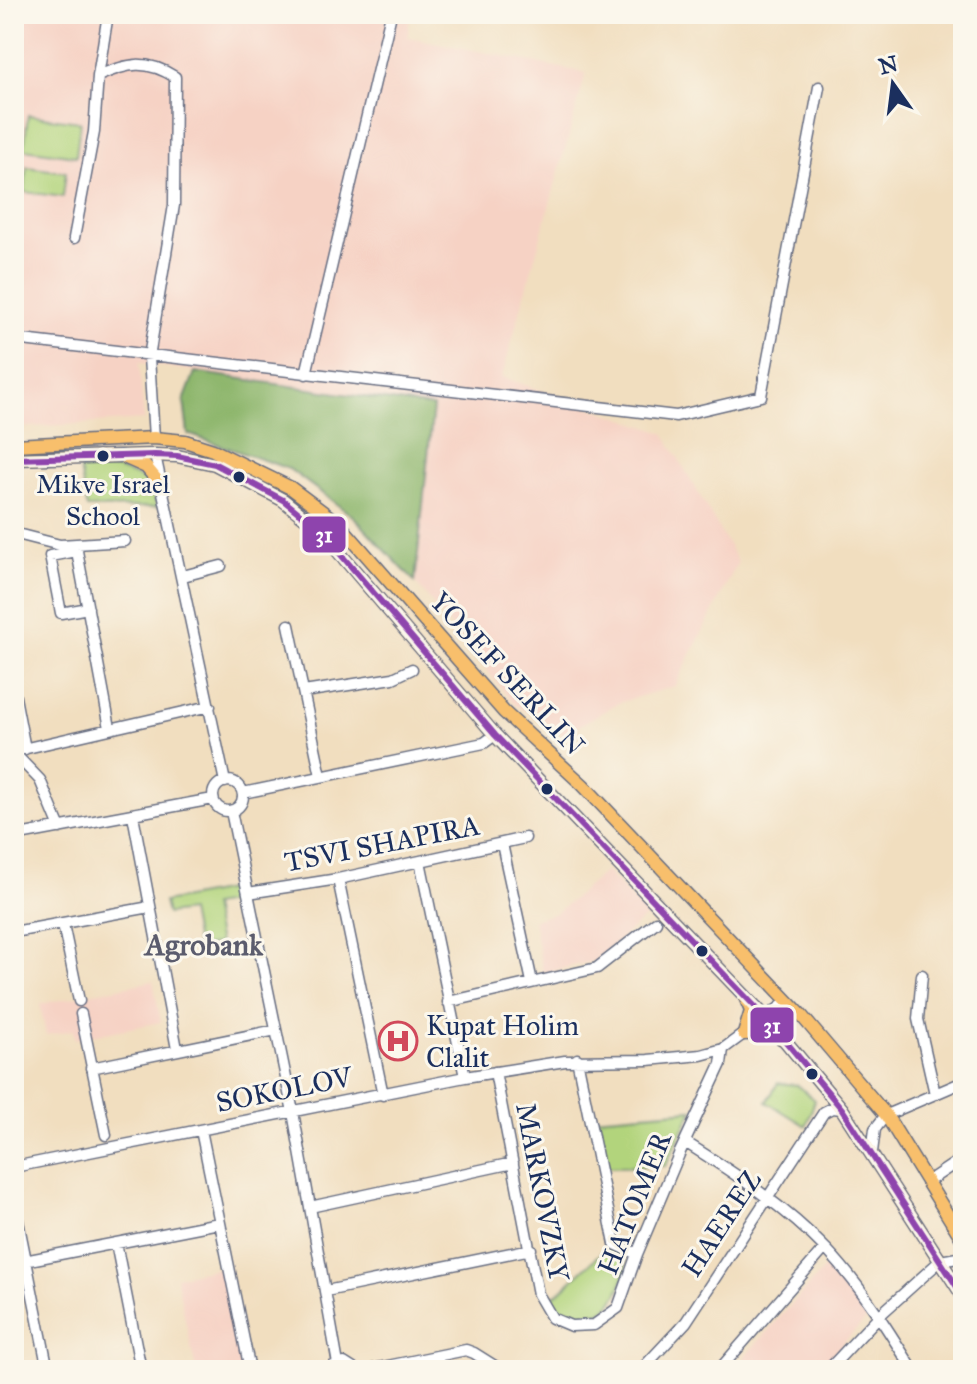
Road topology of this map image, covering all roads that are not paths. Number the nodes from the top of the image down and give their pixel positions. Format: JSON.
{"nodes":[{"id":1,"x":108,"y":14,"type":"edge"},
{"id":2,"x":391,"y":14,"type":"edge"},
{"id":3,"x":98,"y":76,"type":"junction"},
{"id":4,"x":819,"y":87,"type":"dead end"},
{"id":5,"x":74,"y":238,"type":"dead end"},
{"id":6,"x":14,"y":339,"type":"edge"},
{"id":7,"x":149,"y":357,"type":"junction"},
{"id":8,"x":306,"y":374,"type":"junction"},
{"id":9,"x":154,"y":438,"type":"junction"},
{"id":10,"x":14,"y":445,"type":"edge"},
{"id":11,"x":120,"y":455,"type":"junction"},
{"id":12,"x":155,"y":455,"type":"junction"},
{"id":13,"x":14,"y":459,"type":"edge"},
{"id":14,"x":161,"y":485,"type":"junction"},
{"id":15,"x":14,"y":536,"type":"edge"},
{"id":16,"x":125,"y":541,"type":"dead end"},
{"id":17,"x":221,"y":566,"type":"dead end"},
{"id":18,"x":183,"y":576,"type":"junction"},
{"id":19,"x":88,"y":608,"type":"junction"},
{"id":20,"x":289,"y":625,"type":"dead end"},
{"id":21,"x":412,"y":669,"type":"dead end"},
{"id":22,"x":14,"y":692,"type":"edge"},
{"id":23,"x":304,"y":692,"type":"junction"},
{"id":24,"x":210,"y":706,"type":"junction"},
{"id":25,"x":504,"y":712,"type":"junction"},
{"id":26,"x":110,"y":728,"type":"junction"},
{"id":27,"x":490,"y":739,"type":"junction"},
{"id":28,"x":18,"y":751,"type":"edge"},
{"id":29,"x":321,"y":776,"type":"junction"},
{"id":30,"x":225,"y":782,"type":"junction"},
{"id":31,"x":243,"y":793,"type":"junction"},
{"id":32,"x":213,"y":799,"type":"junction"},
{"id":33,"x":231,"y":811,"type":"junction"},
{"id":34,"x":133,"y":815,"type":"junction"},
{"id":35,"x":60,"y":828,"type":"junction"},
{"id":36,"x":14,"y":836,"type":"edge"},
{"id":37,"x":525,"y":838,"type":"dead end"},
{"id":38,"x":502,"y":844,"type":"junction"},
{"id":39,"x":420,"y":861,"type":"junction"},
{"id":40,"x":338,"y":879,"type":"junction"},
{"id":41,"x":248,"y":893,"type":"junction"},
{"id":42,"x":150,"y":907,"type":"junction"},
{"id":43,"x":656,"y":922,"type":"dead end"},
{"id":44,"x":63,"y":924,"type":"junction"},
{"id":45,"x":14,"y":932,"type":"edge"},
{"id":46,"x":922,"y":975,"type":"dead end"},
{"id":47,"x":532,"y":982,"type":"junction"},
{"id":48,"x":743,"y":993,"type":"junction"},
{"id":49,"x":79,"y":1001,"type":"dead end"},
{"id":50,"x":448,"y":1002,"type":"junction"},
{"id":51,"x":787,"y":1002,"type":"junction"},
{"id":52,"x":81,"y":1014,"type":"dead end"},
{"id":53,"x":767,"y":1019,"type":"junction"},
{"id":54,"x":276,"y":1030,"type":"junction"},
{"id":55,"x":744,"y":1034,"type":"junction"},
{"id":56,"x":784,"y":1039,"type":"junction"},
{"id":57,"x":177,"y":1049,"type":"junction"},
{"id":58,"x":723,"y":1049,"type":"junction"},
{"id":59,"x":577,"y":1059,"type":"junction"},
{"id":60,"x":91,"y":1068,"type":"junction"},
{"id":61,"x":495,"y":1072,"type":"junction"},
{"id":62,"x":465,"y":1077,"type":"junction"},
{"id":63,"x":963,"y":1082,"type":"edge"},
{"id":64,"x":935,"y":1094,"type":"junction"},
{"id":65,"x":383,"y":1095,"type":"junction"},
{"id":66,"x":842,"y":1109,"type":"junction"},
{"id":67,"x":293,"y":1112,"type":"junction"},
{"id":68,"x":886,"y":1115,"type":"junction"},
{"id":69,"x":201,"y":1130,"type":"junction"},
{"id":70,"x":106,"y":1135,"type":"dead end"},
{"id":71,"x":685,"y":1142,"type":"junction"},
{"id":72,"x":872,"y":1152,"type":"junction"},
{"id":73,"x":963,"y":1158,"type":"edge"},
{"id":74,"x":513,"y":1163,"type":"junction"},
{"id":75,"x":14,"y":1167,"type":"edge"},
{"id":76,"x":927,"y":1182,"type":"junction"},
{"id":77,"x":766,"y":1197,"type":"junction"},
{"id":78,"x":14,"y":1201,"type":"edge"},
{"id":79,"x":310,"y":1207,"type":"junction"},
{"id":80,"x":219,"y":1223,"type":"junction"},
{"id":81,"x":963,"y":1239,"type":"edge"},
{"id":82,"x":116,"y":1243,"type":"junction"},
{"id":83,"x":825,"y":1248,"type":"junction"},
{"id":84,"x":531,"y":1249,"type":"junction"},
{"id":85,"x":637,"y":1254,"type":"junction"},
{"id":86,"x":963,"y":1257,"type":"edge"},
{"id":87,"x":26,"y":1260,"type":"junction"},
{"id":88,"x":940,"y":1261,"type":"junction"},
{"id":89,"x":14,"y":1263,"type":"edge"},
{"id":90,"x":326,"y":1291,"type":"junction"},
{"id":91,"x":963,"y":1296,"type":"edge"},
{"id":92,"x":880,"y":1315,"type":"junction"},
{"id":93,"x":552,"y":1318,"type":"joint"},
{"id":94,"x":334,"y":1367,"type":"edge"},
{"id":95,"x":381,"y":1368,"type":"edge"},
{"id":96,"x":48,"y":1370,"type":"edge"},
{"id":97,"x":141,"y":1370,"type":"edge"},
{"id":98,"x":250,"y":1370,"type":"edge"},
{"id":99,"x":355,"y":1370,"type":"edge"},
{"id":100,"x":368,"y":1370,"type":"edge"},
{"id":101,"x":501,"y":1370,"type":"edge"},
{"id":102,"x":641,"y":1370,"type":"edge"},
{"id":103,"x":719,"y":1370,"type":"edge"},
{"id":104,"x":828,"y":1370,"type":"edge"},
{"id":105,"x":913,"y":1370,"type":"edge"}],
"edges":[{"from":1,"to":3,"type":"street"},
{"from":2,"to":8,"type":"street"},
{"from":3,"to":5,"type":"street"},
{"from":3,"to":7,"type":"street"},
{"from":4,"to":8,"type":"street"},
{"from":6,"to":7,"type":"street"},
{"from":7,"to":8,"type":"street"},
{"from":7,"to":9,"type":"street"},
{"from":9,"to":10,"type":"main road","name":"YOSEF SERLIN"},
{"from":9,"to":12,"type":"main road"},
{"from":9,"to":25,"type":"main road","name":"YOSEF SERLIN"},
{"from":11,"to":12,"type":"main road","name":"YOSEF SERLIN"},
{"from":11,"to":13,"type":"main road","name":"YOSEF SERLIN"},
{"from":11,"to":14,"type":"main road"},
{"from":12,"to":14,"type":"street"},
{"from":12,"to":27,"type":"main road","name":"YOSEF SERLIN"},
{"from":14,"to":18,"type":"street"},
{"from":15,"to":16,"type":"street"},
{"from":17,"to":18,"type":"street"},
{"from":18,"to":24,"type":"street"},
{"from":19,"to":19,"type":"street"},
{"from":19,"to":26,"type":"street"},
{"from":20,"to":23,"type":"street"},
{"from":21,"to":23,"type":"street"},
{"from":22,"to":28,"type":"street"},
{"from":23,"to":29,"type":"street"},
{"from":24,"to":26,"type":"street"},
{"from":24,"to":30,"type":"street"},
{"from":25,"to":27,"type":"main road"},
{"from":25,"to":51,"type":"main road","name":"YOSEF SERLIN"},
{"from":26,"to":28,"type":"street"},
{"from":27,"to":29,"type":"street"},
{"from":27,"to":48,"type":"main road","name":"YOSEF SERLIN"},
{"from":28,"to":35,"type":"street"},
{"from":29,"to":31,"type":"street"},
{"from":30,"to":31,"type":"street"},
{"from":30,"to":32,"type":"street"},
{"from":31,"to":33,"type":"street"},
{"from":32,"to":33,"type":"street"},
{"from":32,"to":34,"type":"street"},
{"from":33,"to":41,"type":"street"},
{"from":34,"to":35,"type":"street"},
{"from":34,"to":42,"type":"street"},
{"from":35,"to":36,"type":"street"},
{"from":37,"to":38,"type":"street","name":"TSVI SHAPIRA"},
{"from":38,"to":39,"type":"street","name":"TSVI SHAPIRA"},
{"from":38,"to":47,"type":"street"},
{"from":39,"to":40,"type":"street","name":"TSVI SHAPIRA"},
{"from":39,"to":50,"type":"street"},
{"from":40,"to":41,"type":"street","name":"TSVI SHAPIRA"},
{"from":40,"to":65,"type":"street"},
{"from":41,"to":54,"type":"street"},
{"from":42,"to":44,"type":"street"},
{"from":42,"to":57,"type":"street"},
{"from":43,"to":47,"type":"street"},
{"from":44,"to":45,"type":"street"},
{"from":44,"to":49,"type":"street"},
{"from":46,"to":64,"type":"street"},
{"from":47,"to":50,"type":"street"},
{"from":48,"to":53,"type":"main road","name":"YOSEF SERLIN"},
{"from":48,"to":55,"type":"main road"},
{"from":50,"to":62,"type":"street"},
{"from":51,"to":53,"type":"street","name":"SOKOLOV"},
{"from":51,"to":68,"type":"main road","name":"YOSEF SERLIN"},
{"from":52,"to":60,"type":"street"},
{"from":53,"to":55,"type":"street","name":"SOKOLOV"},
{"from":53,"to":56,"type":"main road","name":"YOSEF SERLIN"},
{"from":54,"to":57,"type":"street"},
{"from":54,"to":67,"type":"street"},
{"from":55,"to":56,"type":"main road"},
{"from":55,"to":58,"type":"street","name":"SOKOLOV"},
{"from":56,"to":66,"type":"main road","name":"YOSEF SERLIN"},
{"from":57,"to":60,"type":"street"},
{"from":58,"to":59,"type":"street","name":"SOKOLOV"},
{"from":58,"to":71,"type":"street","name":"HATOMER"},
{"from":59,"to":61,"type":"street","name":"SOKOLOV"},
{"from":59,"to":85,"type":"street"},
{"from":60,"to":70,"type":"street"},
{"from":61,"to":62,"type":"street","name":"SOKOLOV"},
{"from":61,"to":74,"type":"street","name":"MARKOVZKY"},
{"from":62,"to":65,"type":"street","name":"SOKOLOV"},
{"from":63,"to":64,"type":"street"},
{"from":64,"to":68,"type":"street"},
{"from":65,"to":67,"type":"street","name":"SOKOLOV"},
{"from":66,"to":72,"type":"main road","name":"YOSEF SERLIN"},
{"from":66,"to":77,"type":"street","name":"HAEREZ"},
{"from":67,"to":69,"type":"street","name":"SOKOLOV"},
{"from":67,"to":79,"type":"street"},
{"from":68,"to":72,"type":"street"},
{"from":68,"to":76,"type":"main road","name":"YOSEF SERLIN"},
{"from":69,"to":75,"type":"street","name":"SOKOLOV"},
{"from":69,"to":80,"type":"street"},
{"from":71,"to":77,"type":"street"},
{"from":71,"to":85,"type":"street","name":"HATOMER"},
{"from":72,"to":88,"type":"main road","name":"YOSEF SERLIN"},
{"from":73,"to":76,"type":"street"},
{"from":74,"to":79,"type":"street"},
{"from":74,"to":84,"type":"street","name":"MARKOVZKY"},
{"from":76,"to":81,"type":"main road","name":"YOSEF SERLIN"},
{"from":77,"to":83,"type":"street"},
{"from":77,"to":102,"type":"street","name":"HAEREZ"},
{"from":78,"to":87,"type":"street"},
{"from":79,"to":90,"type":"street"},
{"from":80,"to":82,"type":"street"},
{"from":80,"to":98,"type":"street"},
{"from":82,"to":87,"type":"street"},
{"from":82,"to":97,"type":"street"},
{"from":83,"to":92,"type":"street"},
{"from":83,"to":103,"type":"street"},
{"from":84,"to":90,"type":"street"},
{"from":84,"to":93,"type":"street","name":"MARKOVZKY"},
{"from":85,"to":93,"type":"street","name":"HATOMER"},
{"from":86,"to":88,"type":"street"},
{"from":87,"to":89,"type":"street"},
{"from":87,"to":96,"type":"street"},
{"from":88,"to":91,"type":"main road","name":"YOSEF SERLIN"},
{"from":88,"to":92,"type":"street"},
{"from":90,"to":94,"type":"street"},
{"from":92,"to":104,"type":"street"},
{"from":92,"to":105,"type":"street"},
{"from":94,"to":99,"type":"street"},
{"from":95,"to":100,"type":"street"},
{"from":95,"to":101,"type":"street"}]}
